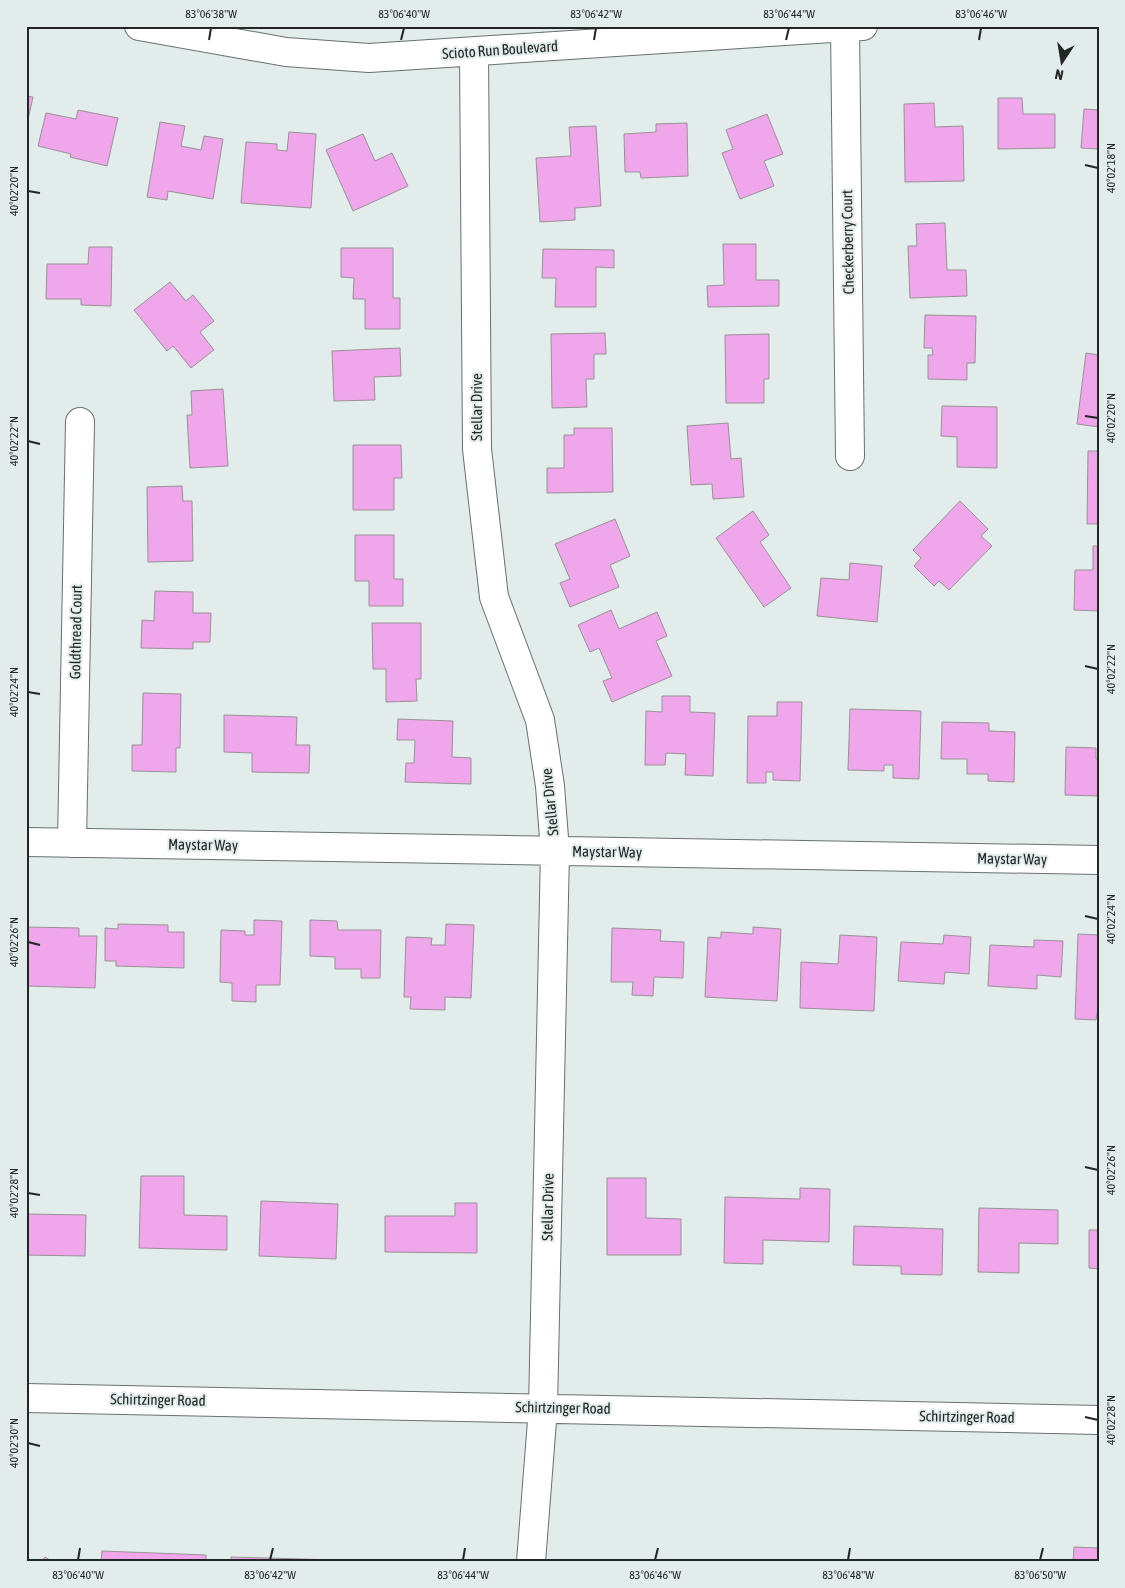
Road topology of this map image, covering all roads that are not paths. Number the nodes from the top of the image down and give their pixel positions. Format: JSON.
{"nodes":[{"id":1,"x":139,"y":26,"type":"edge"},
{"id":2,"x":854,"y":27,"type":"edge"},
{"id":3,"x":474,"y":52,"type":"junction"},
{"id":4,"x":80,"y":422,"type":"dead end"},
{"id":5,"x":850,"y":456,"type":"dead end"},
{"id":6,"x":26,"y":842,"type":"edge"},
{"id":7,"x":72,"y":843,"type":"junction"},
{"id":8,"x":555,"y":851,"type":"junction"},
{"id":9,"x":1099,"y":860,"type":"edge"},
{"id":10,"x":26,"y":1398,"type":"edge"},
{"id":11,"x":543,"y":1408,"type":"junction"},
{"id":12,"x":1099,"y":1420,"type":"edge"},
{"id":13,"x":531,"y":1562,"type":"edge"}],
"edges":[{"from":1,"to":3,"type":"street","name":"Scioto Run Boulevard"},
{"from":2,"to":3,"type":"street","name":"Scioto Run Boulevard"},
{"from":2,"to":5,"type":"street","name":"Checkerberry Court"},
{"from":3,"to":8,"type":"street","name":"Stellar Drive"},
{"from":4,"to":7,"type":"street","name":"Goldthread Court"},
{"from":6,"to":7,"type":"street","name":"Maystar Way"},
{"from":7,"to":8,"type":"street","name":"Maystar Way"},
{"from":8,"to":9,"type":"street","name":"Maystar Way"},
{"from":8,"to":11,"type":"street","name":"Stellar Drive"},
{"from":10,"to":11,"type":"street","name":"Schirtzinger Road"},
{"from":11,"to":12,"type":"street","name":"Schirtzinger Road"},
{"from":11,"to":13,"type":"street","name":"Stellar Drive"}]}
